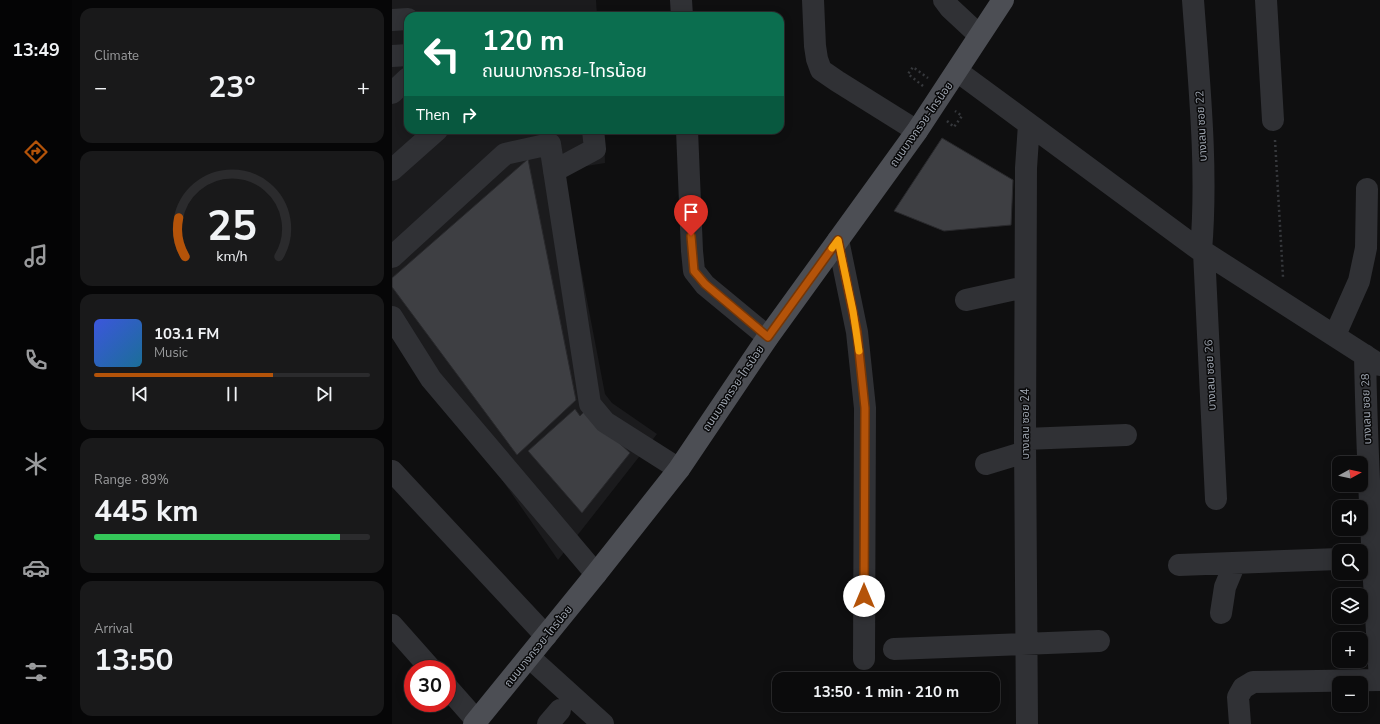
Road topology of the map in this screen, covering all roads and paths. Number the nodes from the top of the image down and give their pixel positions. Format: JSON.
{"nodes":[{"id":1,"x":681,"y":0,"type":"edge"},
{"id":2,"x":813,"y":0,"type":"edge"},
{"id":3,"x":944,"y":0,"type":"edge"},
{"id":4,"x":1003,"y":0,"type":"edge"},
{"id":5,"x":1193,"y":0,"type":"edge"},
{"id":6,"x":1266,"y":0,"type":"edge"},
{"id":7,"x":682,"y":12,"type":"edge"},
{"id":8,"x":404,"y":19,"type":"edge"},
{"id":9,"x":392,"y":20,"type":"edge"},
{"id":10,"x":979,"y":35,"type":"junction"},
{"id":11,"x":404,"y":55,"type":"edge"},
{"id":12,"x":392,"y":56,"type":"edge"},
{"id":13,"x":957,"y":71,"type":"junction"},
{"id":14,"x":908,"y":74,"type":"dead end"},
{"id":15,"x":404,"y":82,"type":"edge"},
{"id":16,"x":944,"y":91,"type":"junction"},
{"id":17,"x":392,"y":93,"type":"edge"},
{"id":18,"x":1273,"y":120,"type":"joint"},
{"id":19,"x":1029,"y":124,"type":"junction"},
{"id":20,"x":917,"y":131,"type":"junction"},
{"id":21,"x":432,"y":134,"type":"edge"},
{"id":22,"x":593,"y":134,"type":"edge"},
{"id":23,"x":687,"y":134,"type":"edge"},
{"id":24,"x":550,"y":137,"type":"edge"},
{"id":25,"x":392,"y":170,"type":"edge"},
{"id":26,"x":554,"y":171,"type":"junction"},
{"id":27,"x":1367,"y":189,"type":"dead end"},
{"id":28,"x":838,"y":240,"type":"junction"},
{"id":29,"x":1202,"y":252,"type":"junction"},
{"id":30,"x":392,"y":257,"type":"edge"},
{"id":31,"x":1025,"y":287,"type":"junction"},
{"id":32,"x":966,"y":300,"type":"dead end"},
{"id":33,"x":1284,"y":303,"type":"junction"},
{"id":34,"x":392,"y":317,"type":"edge"},
{"id":35,"x":1334,"y":335,"type":"junction"},
{"id":36,"x":768,"y":337,"type":"junction"},
{"id":37,"x":1372,"y":360,"type":"edge"},
{"id":38,"x":1126,"y":435,"type":"dead end"},
{"id":39,"x":1025,"y":446,"type":"junction"},
{"id":40,"x":986,"y":464,"type":"dead end"},
{"id":41,"x":679,"y":469,"type":"junction"},
{"id":42,"x":392,"y":472,"type":"edge"},
{"id":43,"x":1216,"y":498,"type":"dead end"},
{"id":44,"x":1367,"y":544,"type":"edge"},
{"id":45,"x":1332,"y":559,"type":"edge"},
{"id":46,"x":1236,"y":563,"type":"junction"},
{"id":47,"x":1179,"y":565,"type":"dead end"},
{"id":48,"x":1368,"y":567,"type":"edge"},
{"id":49,"x":596,"y":574,"type":"junction"},
{"id":50,"x":1221,"y":613,"type":"dead end"},
{"id":51,"x":392,"y":624,"type":"edge"},
{"id":52,"x":546,"y":636,"type":"junction"},
{"id":53,"x":1099,"y":641,"type":"dead end"},
{"id":54,"x":1027,"y":644,"type":"junction"},
{"id":55,"x":894,"y":649,"type":"dead end"},
{"id":56,"x":529,"y":657,"type":"junction"},
{"id":57,"x":864,"y":659,"type":"dead end"},
{"id":58,"x":423,"y":660,"type":"edge"},
{"id":59,"x":1380,"y":680,"type":"edge"},
{"id":60,"x":456,"y":698,"type":"edge"},
{"id":61,"x":475,"y":722,"type":"edge"},
{"id":62,"x":603,"y":724,"type":"edge"},
{"id":63,"x":1028,"y":724,"type":"edge"},
{"id":64,"x":1240,"y":724,"type":"edge"}],
"edges":[{"from":1,"to":7,"type":"street"},
{"from":2,"to":20,"type":"street"},
{"from":3,"to":10,"type":"street"},
{"from":4,"to":10,"type":"main road","name":"ถนนบางกรวย-ไทรน้อย"},
{"from":5,"to":29,"type":"street","name":"บางเลน ซอย 22"},
{"from":6,"to":18,"type":"street"},
{"from":8,"to":9,"type":"street"},
{"from":10,"to":13,"type":"main road","name":"ถนนบางกรวย-ไทรน้อย"},
{"from":11,"to":12,"type":"street"},
{"from":13,"to":16,"type":"main road","name":"ถนนบางกรวย-ไทรน้อย"},
{"from":13,"to":19,"type":"street"},
{"from":14,"to":16,"type":"path"},
{"from":15,"to":17,"type":"street"},
{"from":16,"to":20,"type":"main road","name":"ถนนบางกรวย-ไทรน้อย"},
{"from":18,"to":33,"type":"path"},
{"from":19,"to":29,"type":"street"},
{"from":19,"to":31,"type":"street","name":"บางเลน ซอย 24"},
{"from":20,"to":28,"type":"main road","name":"ถนนบางกรวย-ไทรน้อย"},
{"from":21,"to":25,"type":"street"},
{"from":22,"to":26,"type":"street"},
{"from":23,"to":36,"type":"street"},
{"from":24,"to":26,"type":"street"},
{"from":24,"to":30,"type":"street"},
{"from":26,"to":41,"type":"street"},
{"from":27,"to":35,"type":"street"},
{"from":28,"to":36,"type":"main road","name":"ถนนบางกรวย-ไทรน้อย"},
{"from":28,"to":57,"type":"street"},
{"from":29,"to":33,"type":"street"},
{"from":29,"to":43,"type":"street","name":"บางเลน ซอย 26"},
{"from":31,"to":32,"type":"street"},
{"from":31,"to":39,"type":"street","name":"บางเลน ซอย 24"},
{"from":33,"to":35,"type":"street"},
{"from":34,"to":49,"type":"street"},
{"from":35,"to":37,"type":"street"},
{"from":36,"to":41,"type":"main road","name":"ถนนบางกรวย-ไทรน้อย"},
{"from":37,"to":44,"type":"street","name":"บางเลน ซอย 28"},
{"from":38,"to":39,"type":"street"},
{"from":39,"to":40,"type":"street"},
{"from":39,"to":54,"type":"street","name":"บางเลน ซอย 24"},
{"from":41,"to":49,"type":"main road","name":"ถนนบางกรวย-ไทรน้อย"},
{"from":42,"to":52,"type":"street"},
{"from":45,"to":46,"type":"street"},
{"from":46,"to":47,"type":"street"},
{"from":46,"to":50,"type":"street"},
{"from":48,"to":59,"type":"street","name":"บางเลน ซอย 28"},
{"from":49,"to":52,"type":"main road","name":"ถนนบางกรวย-ไทรน้อย"},
{"from":51,"to":58,"type":"street"},
{"from":52,"to":56,"type":"main road","name":"ถนนบางกรวย-ไทรน้อย"},
{"from":53,"to":54,"type":"street"},
{"from":54,"to":55,"type":"street"},
{"from":54,"to":63,"type":"street","name":"บางเลน ซอย 24"},
{"from":56,"to":61,"type":"main road","name":"ถนนบางกรวย-ไทรน้อย"},
{"from":56,"to":62,"type":"street"},
{"from":59,"to":64,"type":"street"},
{"from":60,"to":61,"type":"street"}]}
